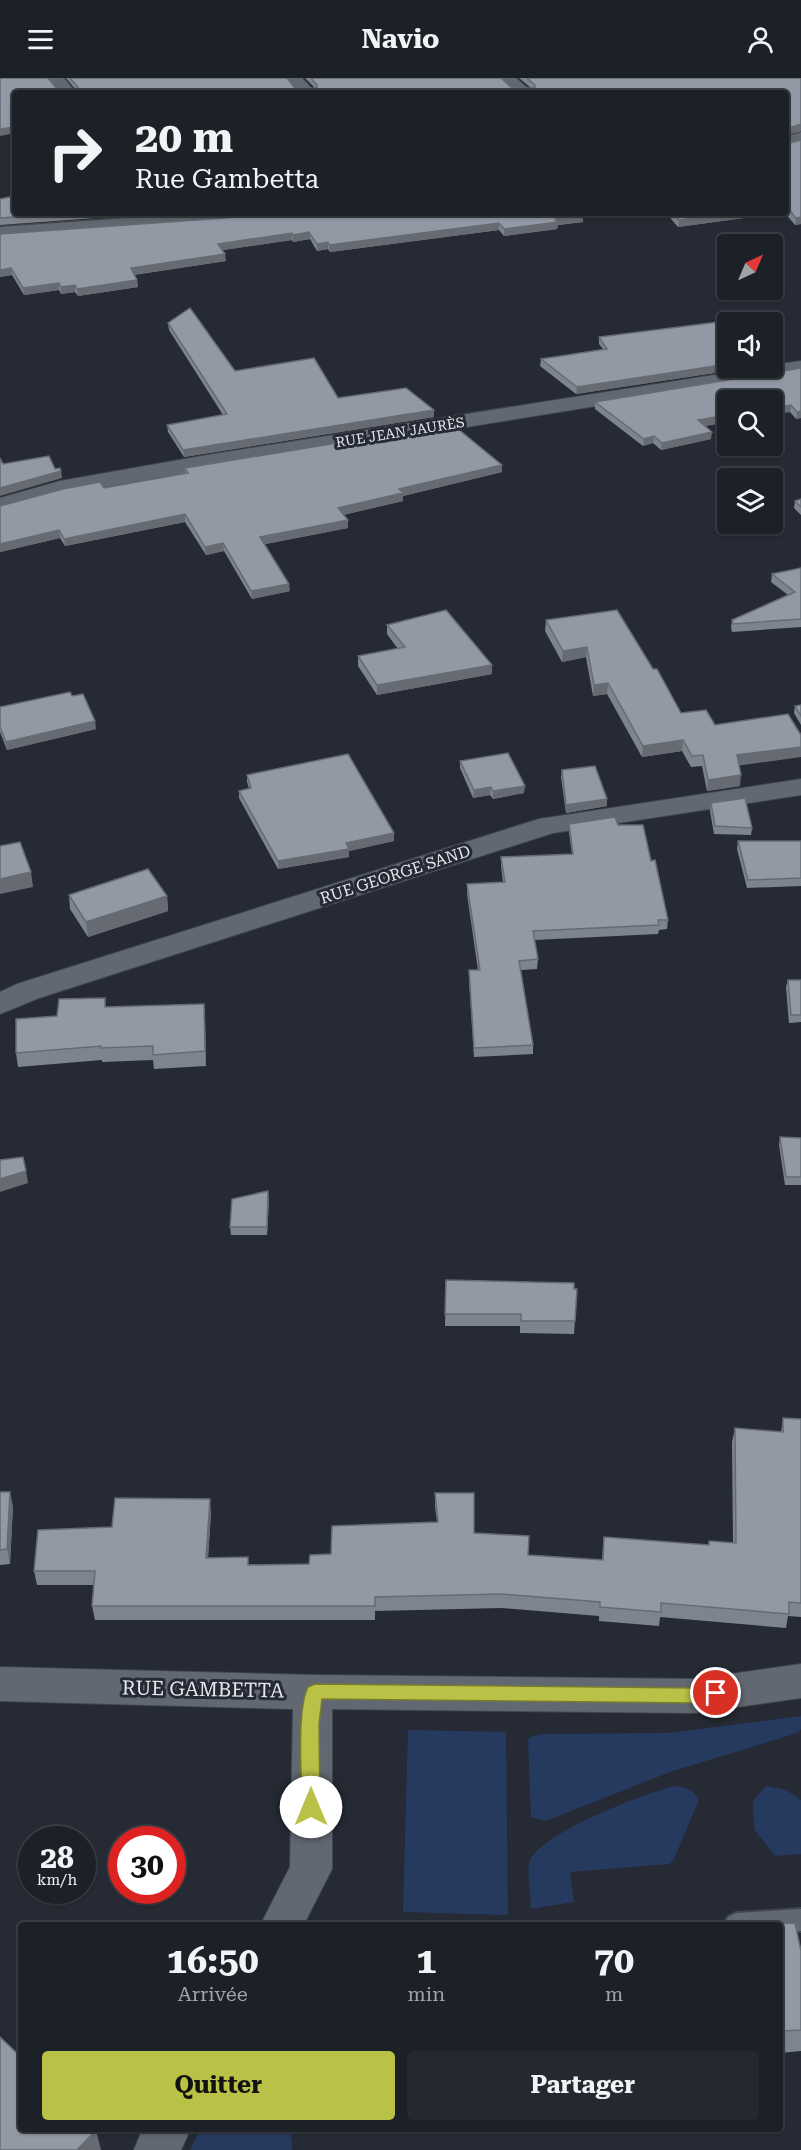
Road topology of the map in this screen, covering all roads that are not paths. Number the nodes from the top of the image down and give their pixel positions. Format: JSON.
{"nodes":[{"id":1,"x":55,"y":78,"type":"edge"},
{"id":2,"x":293,"y":78,"type":"edge"},
{"id":3,"x":506,"y":78,"type":"edge"},
{"id":4,"x":65,"y":90,"type":"edge"},
{"id":5,"x":304,"y":90,"type":"edge"},
{"id":6,"x":520,"y":90,"type":"edge"},
{"id":7,"x":195,"y":216,"type":"edge"},
{"id":8,"x":167,"y":217,"type":"edge"},
{"id":9,"x":0,"y":232,"type":"edge"},
{"id":10,"x":801,"y":367,"type":"edge"},
{"id":11,"x":0,"y":505,"type":"edge"},
{"id":12,"x":801,"y":787,"type":"edge"},
{"id":13,"x":0,"y":1005,"type":"edge"},
{"id":14,"x":801,"y":1681,"type":"edge"},
{"id":15,"x":0,"y":1684,"type":"edge"},
{"id":16,"x":315,"y":1692,"type":"junction"},
{"id":17,"x":801,"y":1920,"type":"edge"},
{"id":18,"x":283,"y":1922,"type":"edge"},
{"id":19,"x":768,"y":1922,"type":"edge"},
{"id":20,"x":166,"y":2132,"type":"edge"},
{"id":21,"x":157,"y":2150,"type":"edge"}],
"edges":[{"from":1,"to":4,"type":"street"},
{"from":2,"to":5,"type":"street"},
{"from":3,"to":6,"type":"street"},
{"from":7,"to":8,"type":"street"},
{"from":8,"to":9,"type":"street"},
{"from":10,"to":11,"type":"street","name":"RUE JEAN JAURÈS"},
{"from":12,"to":13,"type":"street","name":"RUE GEORGE SAND"},
{"from":14,"to":16,"type":"street","name":"RUE GAMBETTA"},
{"from":15,"to":16,"type":"street","name":"RUE GAMBETTA"},
{"from":16,"to":18,"type":"street"},
{"from":17,"to":19,"type":"lane"},
{"from":20,"to":21,"type":"street"}]}
